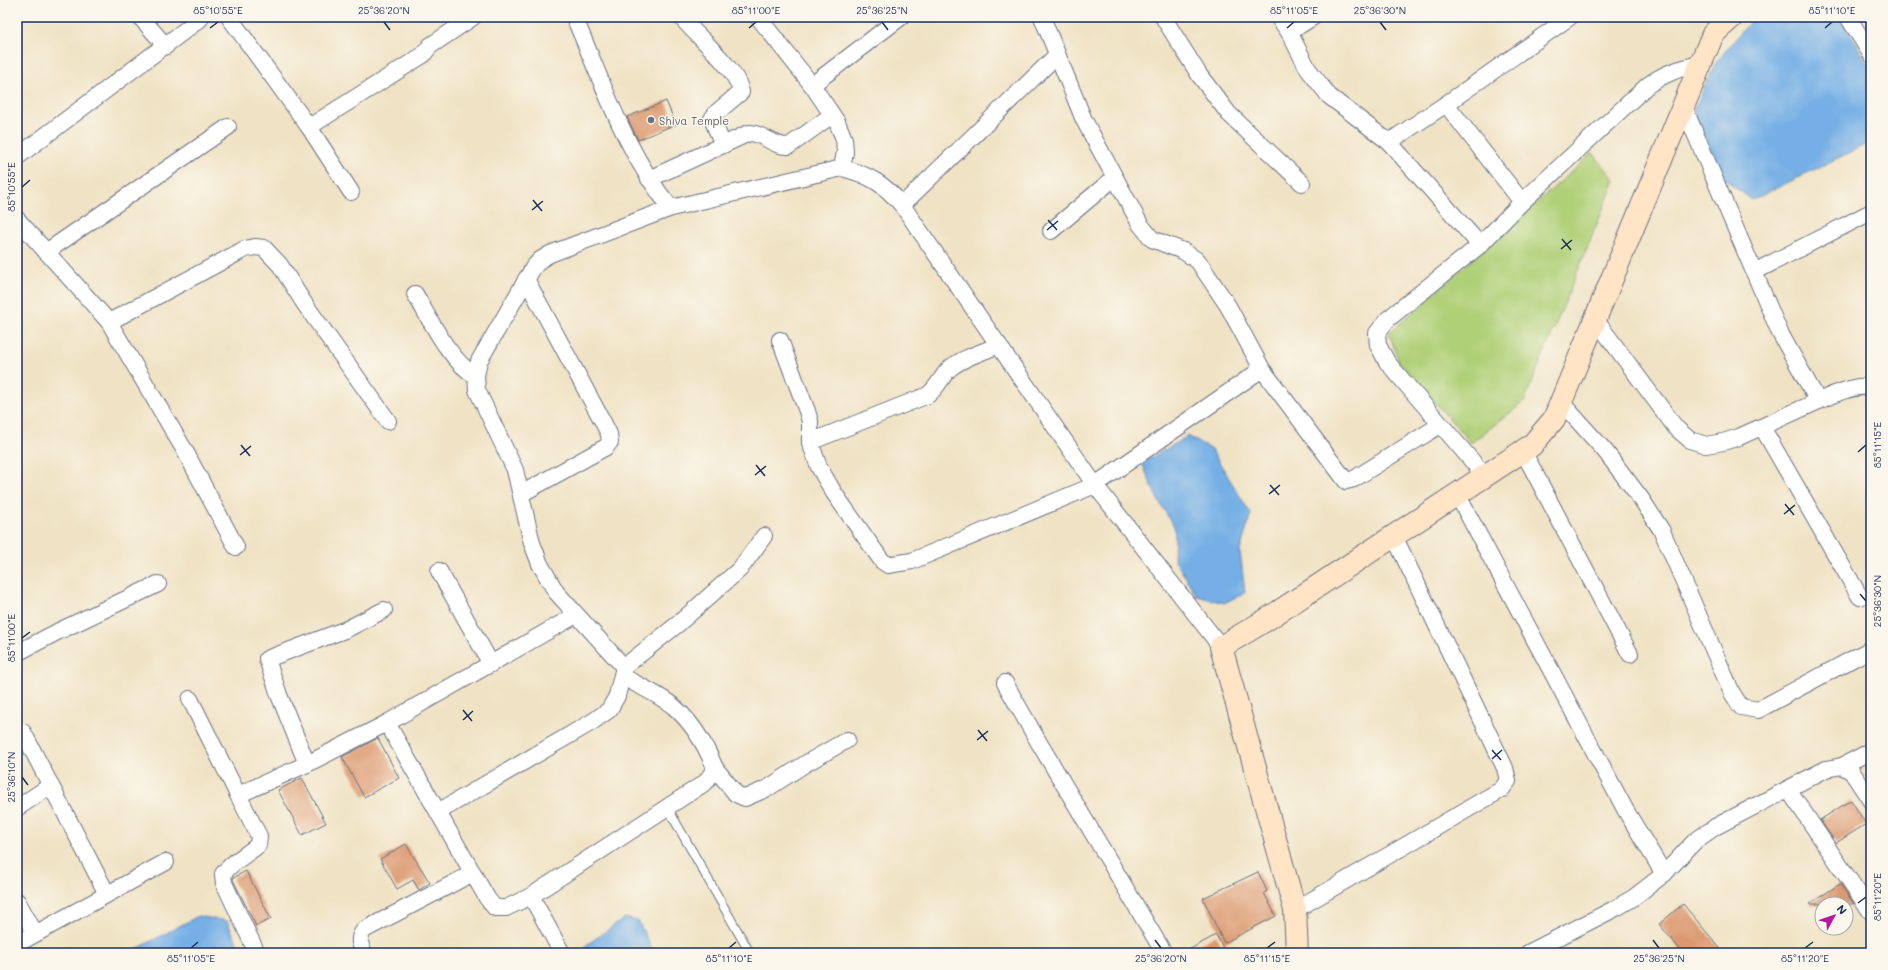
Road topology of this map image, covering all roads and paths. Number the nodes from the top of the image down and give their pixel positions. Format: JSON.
{"nodes":[{"id":1,"x":140,"y":17,"type":"edge"},
{"id":2,"x":229,"y":17,"type":"edge"},
{"id":3,"x":473,"y":17,"type":"edge"},
{"id":4,"x":574,"y":17,"type":"edge"},
{"id":5,"x":682,"y":17,"type":"edge"},
{"id":6,"x":758,"y":17,"type":"edge"},
{"id":7,"x":901,"y":17,"type":"edge"},
{"id":8,"x":1042,"y":17,"type":"edge"},
{"id":9,"x":1163,"y":17,"type":"edge"},
{"id":10,"x":1278,"y":17,"type":"edge"},
{"id":11,"x":1313,"y":17,"type":"edge"},
{"id":12,"x":1570,"y":17,"type":"edge"},
{"id":13,"x":1732,"y":17,"type":"edge"},
{"id":14,"x":1848,"y":17,"type":"edge"},
{"id":15,"x":200,"y":19,"type":"dead end"},
{"id":16,"x":1289,"y":32,"type":"junction"},
{"id":17,"x":166,"y":46,"type":"junction"},
{"id":18,"x":1871,"y":54,"type":"edge"},
{"id":19,"x":1056,"y":55,"type":"junction"},
{"id":20,"x":1700,"y":64,"type":"junction"},
{"id":21,"x":812,"y":85,"type":"junction"},
{"id":22,"x":1446,"y":104,"type":"junction"},
{"id":23,"x":1683,"y":105,"type":"junction"},
{"id":24,"x":832,"y":115,"type":"junction"},
{"id":25,"x":228,"y":127,"type":"dead end"},
{"id":26,"x":309,"y":127,"type":"junction"},
{"id":27,"x":1389,"y":142,"type":"junction"},
{"id":28,"x":723,"y":145,"type":"junction"},
{"id":29,"x":17,"y":157,"type":"edge"},
{"id":30,"x":842,"y":168,"type":"junction"},
{"id":31,"x":1114,"y":178,"type":"junction"},
{"id":32,"x":649,"y":179,"type":"junction"},
{"id":33,"x":1302,"y":183,"type":"dead end"},
{"id":34,"x":351,"y":192,"type":"dead end"},
{"id":35,"x":1522,"y":202,"type":"junction"},
{"id":36,"x":902,"y":205,"type":"junction"},
{"id":37,"x":671,"y":208,"type":"junction"},
{"id":38,"x":1871,"y":212,"type":"edge"},
{"id":39,"x":17,"y":219,"type":"edge"},
{"id":40,"x":1051,"y":231,"type":"dead end"},
{"id":41,"x":1480,"y":245,"type":"junction"},
{"id":42,"x":46,"y":252,"type":"junction"},
{"id":43,"x":1754,"y":272,"type":"junction"},
{"id":44,"x":526,"y":279,"type":"junction"},
{"id":45,"x":414,"y":294,"type":"dead end"},
{"id":46,"x":1595,"y":319,"type":"junction"},
{"id":47,"x":109,"y":322,"type":"junction"},
{"id":48,"x":780,"y":340,"type":"dead end"},
{"id":49,"x":999,"y":345,"type":"junction"},
{"id":50,"x":1262,"y":369,"type":"junction"},
{"id":51,"x":476,"y":376,"type":"junction"},
{"id":52,"x":1871,"y":388,"type":"edge"},
{"id":53,"x":1818,"y":401,"type":"junction"},
{"id":54,"x":1561,"y":402,"type":"junction"},
{"id":55,"x":388,"y":421,"type":"dead end"},
{"id":56,"x":1440,"y":425,"type":"junction"},
{"id":57,"x":1762,"y":427,"type":"junction"},
{"id":58,"x":810,"y":442,"type":"junction"},
{"id":59,"x":1523,"y":451,"type":"junction"},
{"id":60,"x":1485,"y":476,"type":"junction"},
{"id":61,"x":1095,"y":485,"type":"junction"},
{"id":62,"x":521,"y":494,"type":"junction"},
{"id":63,"x":1457,"y":494,"type":"junction"},
{"id":64,"x":764,"y":536,"type":"dead end"},
{"id":65,"x":1394,"y":536,"type":"junction"},
{"id":66,"x":236,"y":547,"type":"dead end"},
{"id":67,"x":439,"y":571,"type":"dead end"},
{"id":68,"x":158,"y":584,"type":"dead end"},
{"id":69,"x":1860,"y":597,"type":"dead end"},
{"id":70,"x":384,"y":610,"type":"dead end"},
{"id":71,"x":576,"y":615,"type":"junction"},
{"id":72,"x":1221,"y":648,"type":"junction"},
{"id":73,"x":1871,"y":649,"type":"edge"},
{"id":74,"x":17,"y":653,"type":"edge"},
{"id":75,"x":1630,"y":654,"type":"dead end"},
{"id":76,"x":491,"y":664,"type":"junction"},
{"id":77,"x":623,"y":672,"type":"junction"},
{"id":78,"x":1005,"y":683,"type":"dead end"},
{"id":79,"x":190,"y":699,"type":"dead end"},
{"id":80,"x":387,"y":723,"type":"junction"},
{"id":81,"x":23,"y":732,"type":"dead end"},
{"id":82,"x":847,"y":740,"type":"dead end"},
{"id":83,"x":1871,"y":751,"type":"edge"},
{"id":84,"x":307,"y":764,"type":"junction"},
{"id":85,"x":1842,"y":766,"type":"junction"},
{"id":86,"x":715,"y":768,"type":"junction"},
{"id":87,"x":50,"y":786,"type":"junction"},
{"id":88,"x":1788,"y":789,"type":"junction"},
{"id":89,"x":238,"y":795,"type":"junction"},
{"id":90,"x":1871,"y":801,"type":"edge"},
{"id":91,"x":667,"y":807,"type":"junction"},
{"id":92,"x":17,"y":808,"type":"edge"},
{"id":93,"x":438,"y":812,"type":"junction"},
{"id":94,"x":166,"y":862,"type":"dead end"},
{"id":95,"x":473,"y":873,"type":"junction"},
{"id":96,"x":1664,"y":874,"type":"junction"},
{"id":97,"x":107,"y":894,"type":"junction"},
{"id":98,"x":531,"y":896,"type":"junction"},
{"id":99,"x":17,"y":901,"type":"edge"},
{"id":100,"x":1295,"y":910,"type":"junction"},
{"id":101,"x":1871,"y":912,"type":"edge"},
{"id":102,"x":35,"y":934,"type":"junction"},
{"id":103,"x":17,"y":944,"type":"edge"},
{"id":104,"x":1532,"y":952,"type":"edge"},
{"id":105,"x":257,"y":953,"type":"edge"},
{"id":106,"x":364,"y":953,"type":"edge"},
{"id":107,"x":562,"y":953,"type":"edge"},
{"id":108,"x":750,"y":953,"type":"edge"},
{"id":109,"x":1164,"y":953,"type":"edge"},
{"id":110,"x":1297,"y":953,"type":"edge"}],
"edges":[{"from":1,"to":17,"type":"street"},
{"from":2,"to":26,"type":"street"},
{"from":3,"to":26,"type":"street"},
{"from":4,"to":32,"type":"street"},
{"from":5,"to":28,"type":"street"},
{"from":6,"to":21,"type":"street"},
{"from":7,"to":21,"type":"street"},
{"from":8,"to":19,"type":"street"},
{"from":9,"to":33,"type":"street"},
{"from":10,"to":16,"type":"street"},
{"from":11,"to":16,"type":"street"},
{"from":12,"to":22,"type":"street"},
{"from":13,"to":20,"type":"main road"},
{"from":14,"to":18,"type":"street"},
{"from":15,"to":17,"type":"street"},
{"from":16,"to":27,"type":"street"},
{"from":17,"to":29,"type":"street"},
{"from":19,"to":31,"type":"street"},
{"from":19,"to":36,"type":"street"},
{"from":20,"to":23,"type":"main road"},
{"from":20,"to":35,"type":"street"},
{"from":21,"to":24,"type":"street"},
{"from":22,"to":27,"type":"street"},
{"from":22,"to":35,"type":"street"},
{"from":23,"to":43,"type":"street"},
{"from":23,"to":46,"type":"main road"},
{"from":24,"to":28,"type":"street"},
{"from":24,"to":30,"type":"street"},
{"from":25,"to":42,"type":"street"},
{"from":26,"to":34,"type":"street"},
{"from":27,"to":41,"type":"street"},
{"from":28,"to":32,"type":"street"},
{"from":30,"to":36,"type":"street"},
{"from":30,"to":37,"type":"street"},
{"from":31,"to":40,"type":"street"},
{"from":31,"to":50,"type":"street"},
{"from":32,"to":37,"type":"street"},
{"from":35,"to":41,"type":"street"},
{"from":36,"to":49,"type":"street"},
{"from":37,"to":44,"type":"street"},
{"from":38,"to":43,"type":"street"},
{"from":39,"to":42,"type":"street"},
{"from":41,"to":56,"type":"street"},
{"from":42,"to":47,"type":"street"},
{"from":43,"to":53,"type":"street"},
{"from":44,"to":51,"type":"street"},
{"from":44,"to":62,"type":"street"},
{"from":45,"to":51,"type":"street"},
{"from":46,"to":54,"type":"main road"},
{"from":46,"to":57,"type":"street"},
{"from":47,"to":55,"type":"street"},
{"from":47,"to":66,"type":"street"},
{"from":48,"to":58,"type":"street"},
{"from":49,"to":58,"type":"street"},
{"from":49,"to":61,"type":"street"},
{"from":50,"to":56,"type":"street"},
{"from":50,"to":61,"type":"street"},
{"from":51,"to":62,"type":"street"},
{"from":52,"to":53,"type":"street"},
{"from":53,"to":57,"type":"street"},
{"from":54,"to":59,"type":"main road"},
{"from":54,"to":73,"type":"street"},
{"from":56,"to":60,"type":"street"},
{"from":57,"to":69,"type":"street"},
{"from":58,"to":61,"type":"street"},
{"from":59,"to":60,"type":"main road"},
{"from":59,"to":75,"type":"street"},
{"from":60,"to":63,"type":"main road"},
{"from":61,"to":72,"type":"street"},
{"from":62,"to":71,"type":"street"},
{"from":63,"to":65,"type":"main road"},
{"from":63,"to":96,"type":"street"},
{"from":64,"to":77,"type":"street"},
{"from":65,"to":72,"type":"main road"},
{"from":65,"to":100,"type":"street"},
{"from":67,"to":76,"type":"street"},
{"from":68,"to":74,"type":"street"},
{"from":70,"to":84,"type":"street"},
{"from":71,"to":76,"type":"street"},
{"from":71,"to":77,"type":"street"},
{"from":72,"to":100,"type":"main road"},
{"from":76,"to":80,"type":"street"},
{"from":77,"to":86,"type":"street"},
{"from":77,"to":93,"type":"street"},
{"from":78,"to":109,"type":"street"},
{"from":79,"to":89,"type":"street"},
{"from":80,"to":84,"type":"street"},
{"from":80,"to":93,"type":"street"},
{"from":81,"to":87,"type":"street"},
{"from":82,"to":86,"type":"street"},
{"from":83,"to":85,"type":"street"},
{"from":84,"to":89,"type":"street"},
{"from":85,"to":88,"type":"street"},
{"from":85,"to":90,"type":"street"},
{"from":86,"to":91,"type":"street"},
{"from":87,"to":92,"type":"street"},
{"from":87,"to":97,"type":"street"},
{"from":88,"to":96,"type":"street"},
{"from":88,"to":101,"type":"street"},
{"from":89,"to":105,"type":"street"},
{"from":91,"to":98,"type":"street"},
{"from":91,"to":108,"type":"lane"},
{"from":93,"to":95,"type":"street"},
{"from":94,"to":97,"type":"street"},
{"from":95,"to":98,"type":"street"},
{"from":95,"to":106,"type":"street"},
{"from":96,"to":104,"type":"street"},
{"from":97,"to":102,"type":"street"},
{"from":98,"to":107,"type":"street"},
{"from":99,"to":102,"type":"street"},
{"from":100,"to":110,"type":"main road"},
{"from":102,"to":103,"type":"street"}]}
